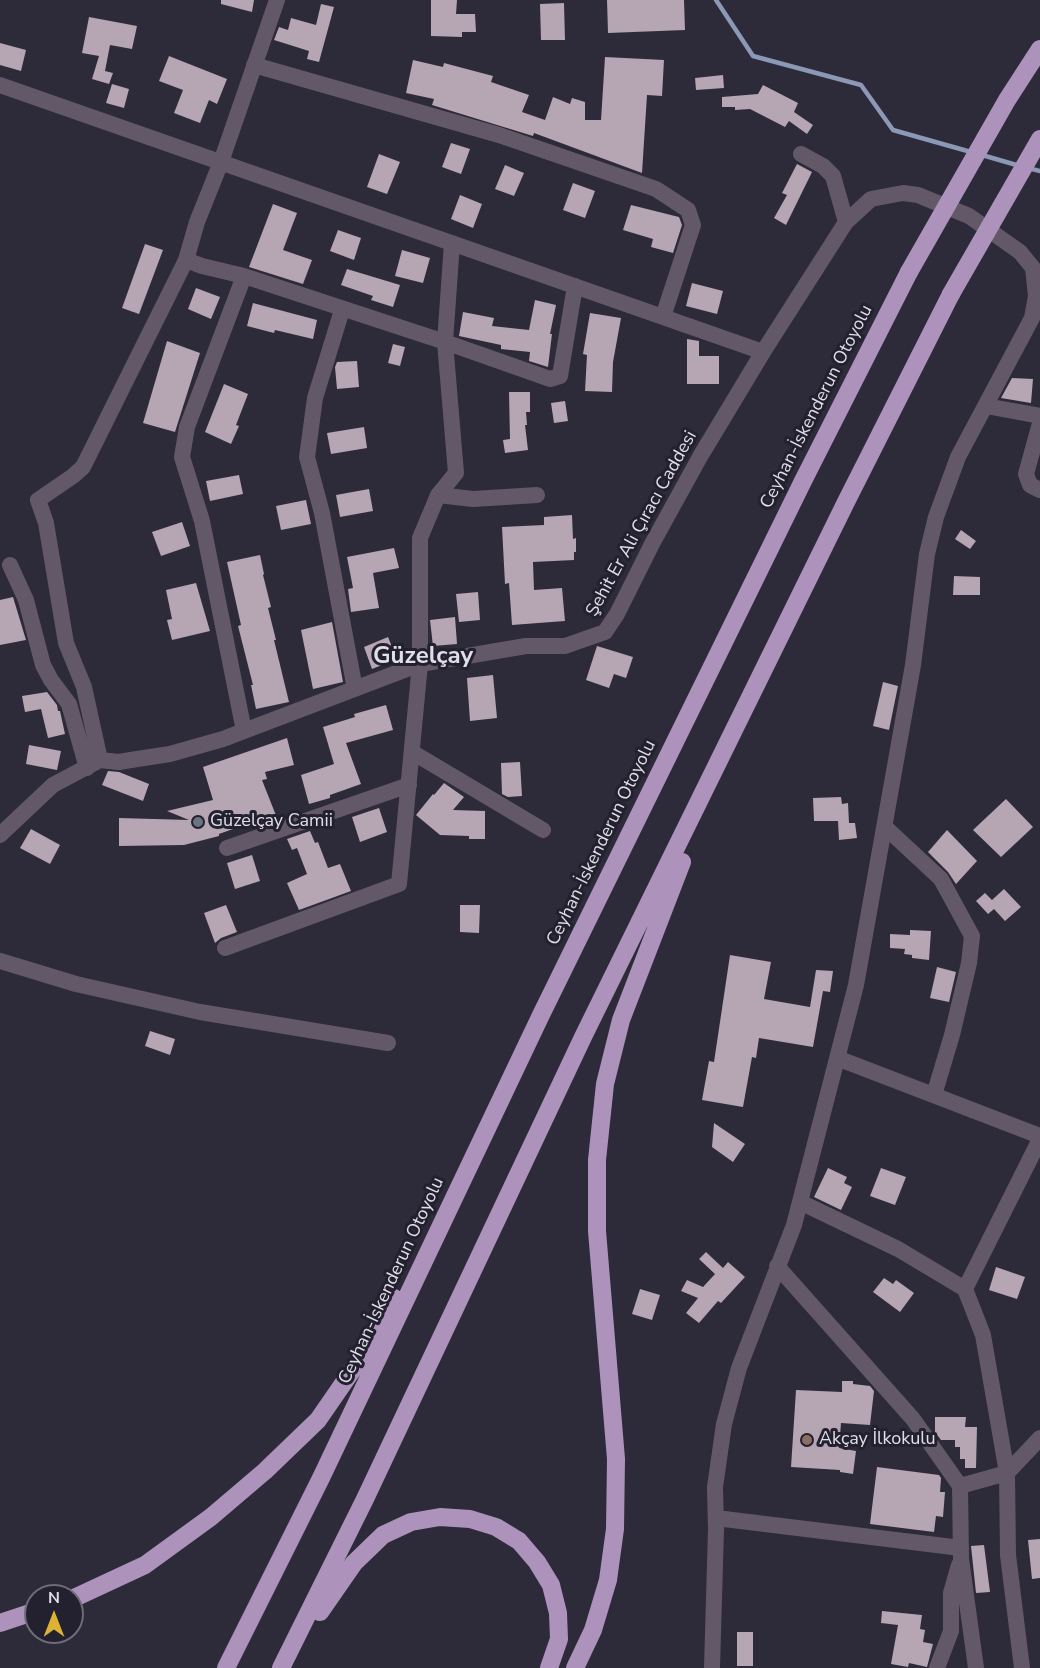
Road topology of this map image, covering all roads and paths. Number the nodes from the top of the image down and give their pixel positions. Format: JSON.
{"nodes":[{"id":1,"x":276,"y":0,"type":"edge"},
{"id":2,"x":1040,"y":48,"type":"edge"},
{"id":3,"x":254,"y":65,"type":"junction"},
{"id":4,"x":0,"y":85,"type":"edge"},
{"id":5,"x":1040,"y":139,"type":"edge"},
{"id":6,"x":801,"y":154,"type":"dead end"},
{"id":7,"x":221,"y":162,"type":"junction"},
{"id":8,"x":846,"y":222,"type":"junction"},
{"id":9,"x":453,"y":243,"type":"junction"},
{"id":10,"x":186,"y":260,"type":"junction"},
{"id":11,"x":1037,"y":267,"type":"edge"},
{"id":12,"x":244,"y":276,"type":"junction"},
{"id":13,"x":575,"y":286,"type":"junction"},
{"id":14,"x":342,"y":310,"type":"junction"},
{"id":15,"x":663,"y":316,"type":"junction"},
{"id":16,"x":445,"y":342,"type":"junction"},
{"id":17,"x":763,"y":352,"type":"junction"},
{"id":18,"x":986,"y":406,"type":"junction"},
{"id":19,"x":1040,"y":416,"type":"edge"},
{"id":20,"x":1040,"y":423,"type":"edge"},
{"id":21,"x":1040,"y":490,"type":"edge"},
{"id":22,"x":438,"y":495,"type":"junction"},
{"id":23,"x":537,"y":495,"type":"dead end"},
{"id":24,"x":10,"y":565,"type":"dead end"},
{"id":25,"x":420,"y":664,"type":"junction"},
{"id":26,"x":355,"y":689,"type":"junction"},
{"id":27,"x":746,"y":707,"type":"junction"},
{"id":28,"x":244,"y":731,"type":"junction"},
{"id":29,"x":412,"y":752,"type":"junction"},
{"id":30,"x":94,"y":764,"type":"junction"},
{"id":31,"x":409,"y":785,"type":"junction"},
{"id":32,"x":885,"y":827,"type":"junction"},
{"id":33,"x":543,"y":830,"type":"dead end"},
{"id":34,"x":0,"y":834,"type":"edge"},
{"id":35,"x":227,"y":848,"type":"dead end"},
{"id":36,"x":225,"y":948,"type":"dead end"},
{"id":37,"x":0,"y":961,"type":"edge"},
{"id":38,"x":540,"y":1017,"type":"junction"},
{"id":39,"x":388,"y":1043,"type":"dead end"},
{"id":40,"x":837,"y":1058,"type":"junction"},
{"id":41,"x":934,"y":1095,"type":"junction"},
{"id":42,"x":1040,"y":1138,"type":"edge"},
{"id":43,"x":800,"y":1202,"type":"junction"},
{"id":44,"x":777,"y":1266,"type":"junction"},
{"id":45,"x":965,"y":1289,"type":"junction"},
{"id":46,"x":1040,"y":1438,"type":"edge"},
{"id":47,"x":1007,"y":1473,"type":"junction"},
{"id":48,"x":960,"y":1486,"type":"junction"},
{"id":49,"x":716,"y":1518,"type":"junction"},
{"id":50,"x":961,"y":1553,"type":"junction"},
{"id":51,"x":84,"y":1593,"type":"edge"},
{"id":52,"x":24,"y":1615,"type":"edge"},
{"id":53,"x":0,"y":1623,"type":"edge"},
{"id":54,"x":226,"y":1668,"type":"edge"},
{"id":55,"x":281,"y":1668,"type":"edge"},
{"id":56,"x":286,"y":1668,"type":"edge"},
{"id":57,"x":549,"y":1668,"type":"edge"},
{"id":58,"x":575,"y":1668,"type":"edge"},
{"id":59,"x":712,"y":1668,"type":"edge"},
{"id":60,"x":937,"y":1668,"type":"edge"},
{"id":61,"x":976,"y":1668,"type":"edge"},
{"id":62,"x":1022,"y":1668,"type":"edge"}],
"edges":[{"from":1,"to":3,"type":"street"},
{"from":2,"to":38,"type":"highway","name":"Ceyhan-İskenderun Otoyolu","bridge":true},
{"from":3,"to":7,"type":"street"},
{"from":3,"to":15,"type":"street"},
{"from":4,"to":7,"type":"street"},
{"from":5,"to":27,"type":"highway","bridge":true},
{"from":6,"to":8,"type":"street"},
{"from":7,"to":9,"type":"street"},
{"from":7,"to":10,"type":"street"},
{"from":8,"to":11,"type":"street","name":"Şehit Er Ali Çıracı Caddesi"},
{"from":8,"to":17,"type":"street","name":"Şehit Er Ali Çıracı Caddesi"},
{"from":9,"to":13,"type":"street"},
{"from":9,"to":16,"type":"street"},
{"from":10,"to":12,"type":"street"},
{"from":10,"to":30,"type":"street"},
{"from":11,"to":18,"type":"street"},
{"from":12,"to":14,"type":"street"},
{"from":12,"to":28,"type":"street"},
{"from":13,"to":15,"type":"street"},
{"from":13,"to":16,"type":"street"},
{"from":14,"to":16,"type":"street"},
{"from":14,"to":26,"type":"street"},
{"from":15,"to":17,"type":"street"},
{"from":16,"to":22,"type":"street"},
{"from":17,"to":25,"type":"street","name":"Şehit Er Ali Çıracı Caddesi"},
{"from":18,"to":19,"type":"street"},
{"from":18,"to":32,"type":"street"},
{"from":20,"to":21,"type":"street"},
{"from":22,"to":23,"type":"street"},
{"from":22,"to":25,"type":"street"},
{"from":24,"to":30,"type":"street"},
{"from":25,"to":26,"type":"street","name":"Şehit Er Ali Çıracı Caddesi"},
{"from":25,"to":29,"type":"street"},
{"from":26,"to":28,"type":"street","name":"Şehit Er Ali Çıracı Caddesi"},
{"from":27,"to":55,"type":"highway"},
{"from":27,"to":58,"type":"highway"},
{"from":28,"to":30,"type":"street","name":"Şehit Er Ali Çıracı Caddesi"},
{"from":29,"to":31,"type":"street"},
{"from":29,"to":33,"type":"street"},
{"from":30,"to":34,"type":"street","name":"Şehit Er Ali Çıracı Caddesi"},
{"from":31,"to":35,"type":"street"},
{"from":31,"to":36,"type":"street"},
{"from":32,"to":40,"type":"street"},
{"from":32,"to":41,"type":"street"},
{"from":37,"to":39,"type":"street"},
{"from":38,"to":51,"type":"highway"},
{"from":38,"to":54,"type":"highway","name":"Ceyhan-İskenderun Otoyolu"},
{"from":40,"to":41,"type":"street"},
{"from":40,"to":43,"type":"street"},
{"from":41,"to":42,"type":"street"},
{"from":42,"to":45,"type":"street"},
{"from":43,"to":44,"type":"street"},
{"from":43,"to":45,"type":"street"},
{"from":44,"to":48,"type":"street"},
{"from":44,"to":49,"type":"street"},
{"from":45,"to":47,"type":"street"},
{"from":46,"to":47,"type":"street"},
{"from":47,"to":48,"type":"street"},
{"from":47,"to":62,"type":"street"},
{"from":48,"to":50,"type":"street"},
{"from":49,"to":50,"type":"street"},
{"from":49,"to":59,"type":"street"},
{"from":50,"to":60,"type":"street"},
{"from":50,"to":61,"type":"street"},
{"from":52,"to":53,"type":"highway"},
{"from":56,"to":57,"type":"highway"}]}
